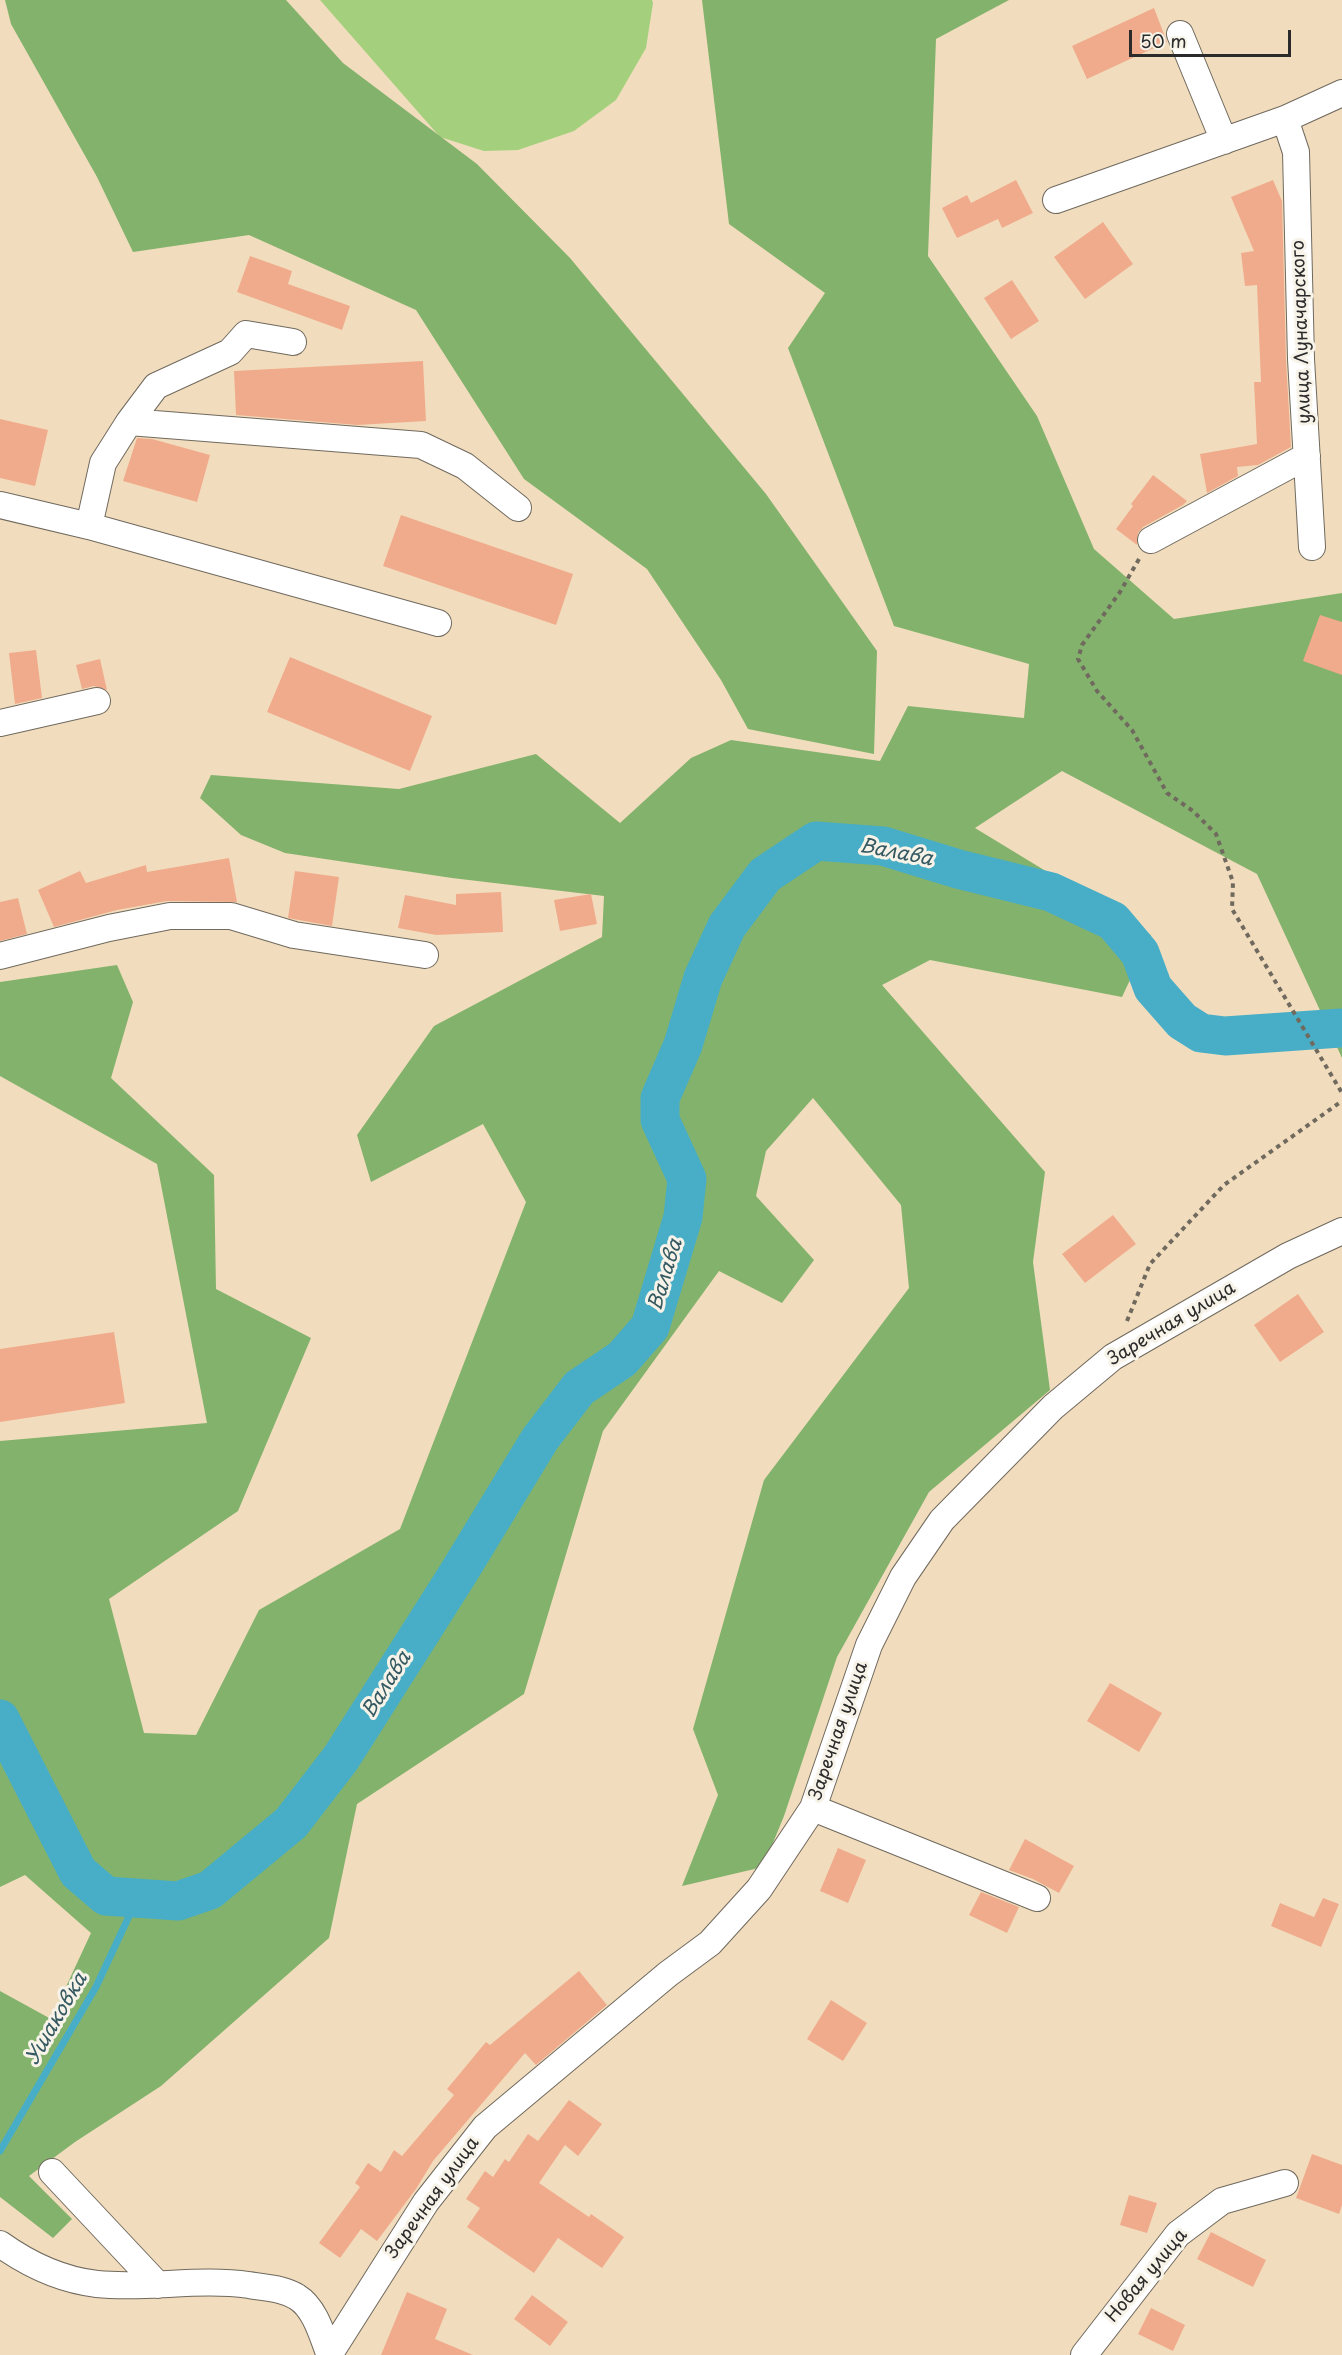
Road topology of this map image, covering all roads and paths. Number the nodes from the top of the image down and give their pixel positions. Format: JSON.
{"nodes":[{"id":1,"x":1180,"y":34,"type":"dead end"},
{"id":2,"x":1342,"y":93,"type":"edge"},
{"id":3,"x":1285,"y":119,"type":"junction"},
{"id":4,"x":1224,"y":141,"type":"junction"},
{"id":5,"x":1056,"y":200,"type":"dead end"},
{"id":6,"x":293,"y":342,"type":"dead end"},
{"id":7,"x":129,"y":423,"type":"junction"},
{"id":8,"x":1307,"y":456,"type":"junction"},
{"id":9,"x":0,"y":505,"type":"edge"},
{"id":10,"x":518,"y":508,"type":"dead end"},
{"id":11,"x":89,"y":526,"type":"junction"},
{"id":12,"x":1150,"y":540,"type":"joint"},
{"id":13,"x":1312,"y":547,"type":"dead end"},
{"id":14,"x":438,"y":623,"type":"dead end"},
{"id":15,"x":97,"y":701,"type":"dead end"},
{"id":16,"x":0,"y":723,"type":"edge"},
{"id":17,"x":425,"y":955,"type":"dead end"},
{"id":18,"x":0,"y":956,"type":"edge"},
{"id":19,"x":1342,"y":1093,"type":"edge"},
{"id":20,"x":1342,"y":1101,"type":"edge"},
{"id":21,"x":1342,"y":1231,"type":"edge"},
{"id":22,"x":1113,"y":1357,"type":"junction"},
{"id":23,"x":813,"y":1808,"type":"junction"},
{"id":24,"x":1037,"y":1898,"type":"dead end"},
{"id":25,"x":52,"y":2172,"type":"dead end"},
{"id":26,"x":1285,"y":2183,"type":"dead end"},
{"id":27,"x":7,"y":2249,"type":"edge"},
{"id":28,"x":158,"y":2284,"type":"junction"},
{"id":29,"x":329,"y":2354,"type":"edge"},
{"id":30,"x":1084,"y":2355,"type":"edge"}],
"edges":[{"from":1,"to":4,"type":"street"},
{"from":2,"to":3,"type":"street"},
{"from":3,"to":4,"type":"street"},
{"from":3,"to":8,"type":"street","name":"улица Луначарского"},
{"from":4,"to":5,"type":"street"},
{"from":6,"to":7,"type":"street"},
{"from":7,"to":10,"type":"street"},
{"from":7,"to":11,"type":"street"},
{"from":8,"to":12,"type":"street"},
{"from":8,"to":13,"type":"street","name":"улица Луначарского"},
{"from":9,"to":11,"type":"street"},
{"from":11,"to":14,"type":"street"},
{"from":12,"to":19,"type":"path"},
{"from":15,"to":16,"type":"street"},
{"from":17,"to":18,"type":"street"},
{"from":20,"to":22,"type":"path"},
{"from":21,"to":22,"type":"street","name":"Заречная улица"},
{"from":22,"to":23,"type":"street","name":"Заречная улица"},
{"from":23,"to":24,"type":"street"},
{"from":23,"to":29,"type":"street","name":"Заречная улица"},
{"from":25,"to":28,"type":"street"},
{"from":26,"to":30,"type":"street","name":"Новая улица"},
{"from":27,"to":28,"type":"street"},
{"from":28,"to":29,"type":"street"}]}
